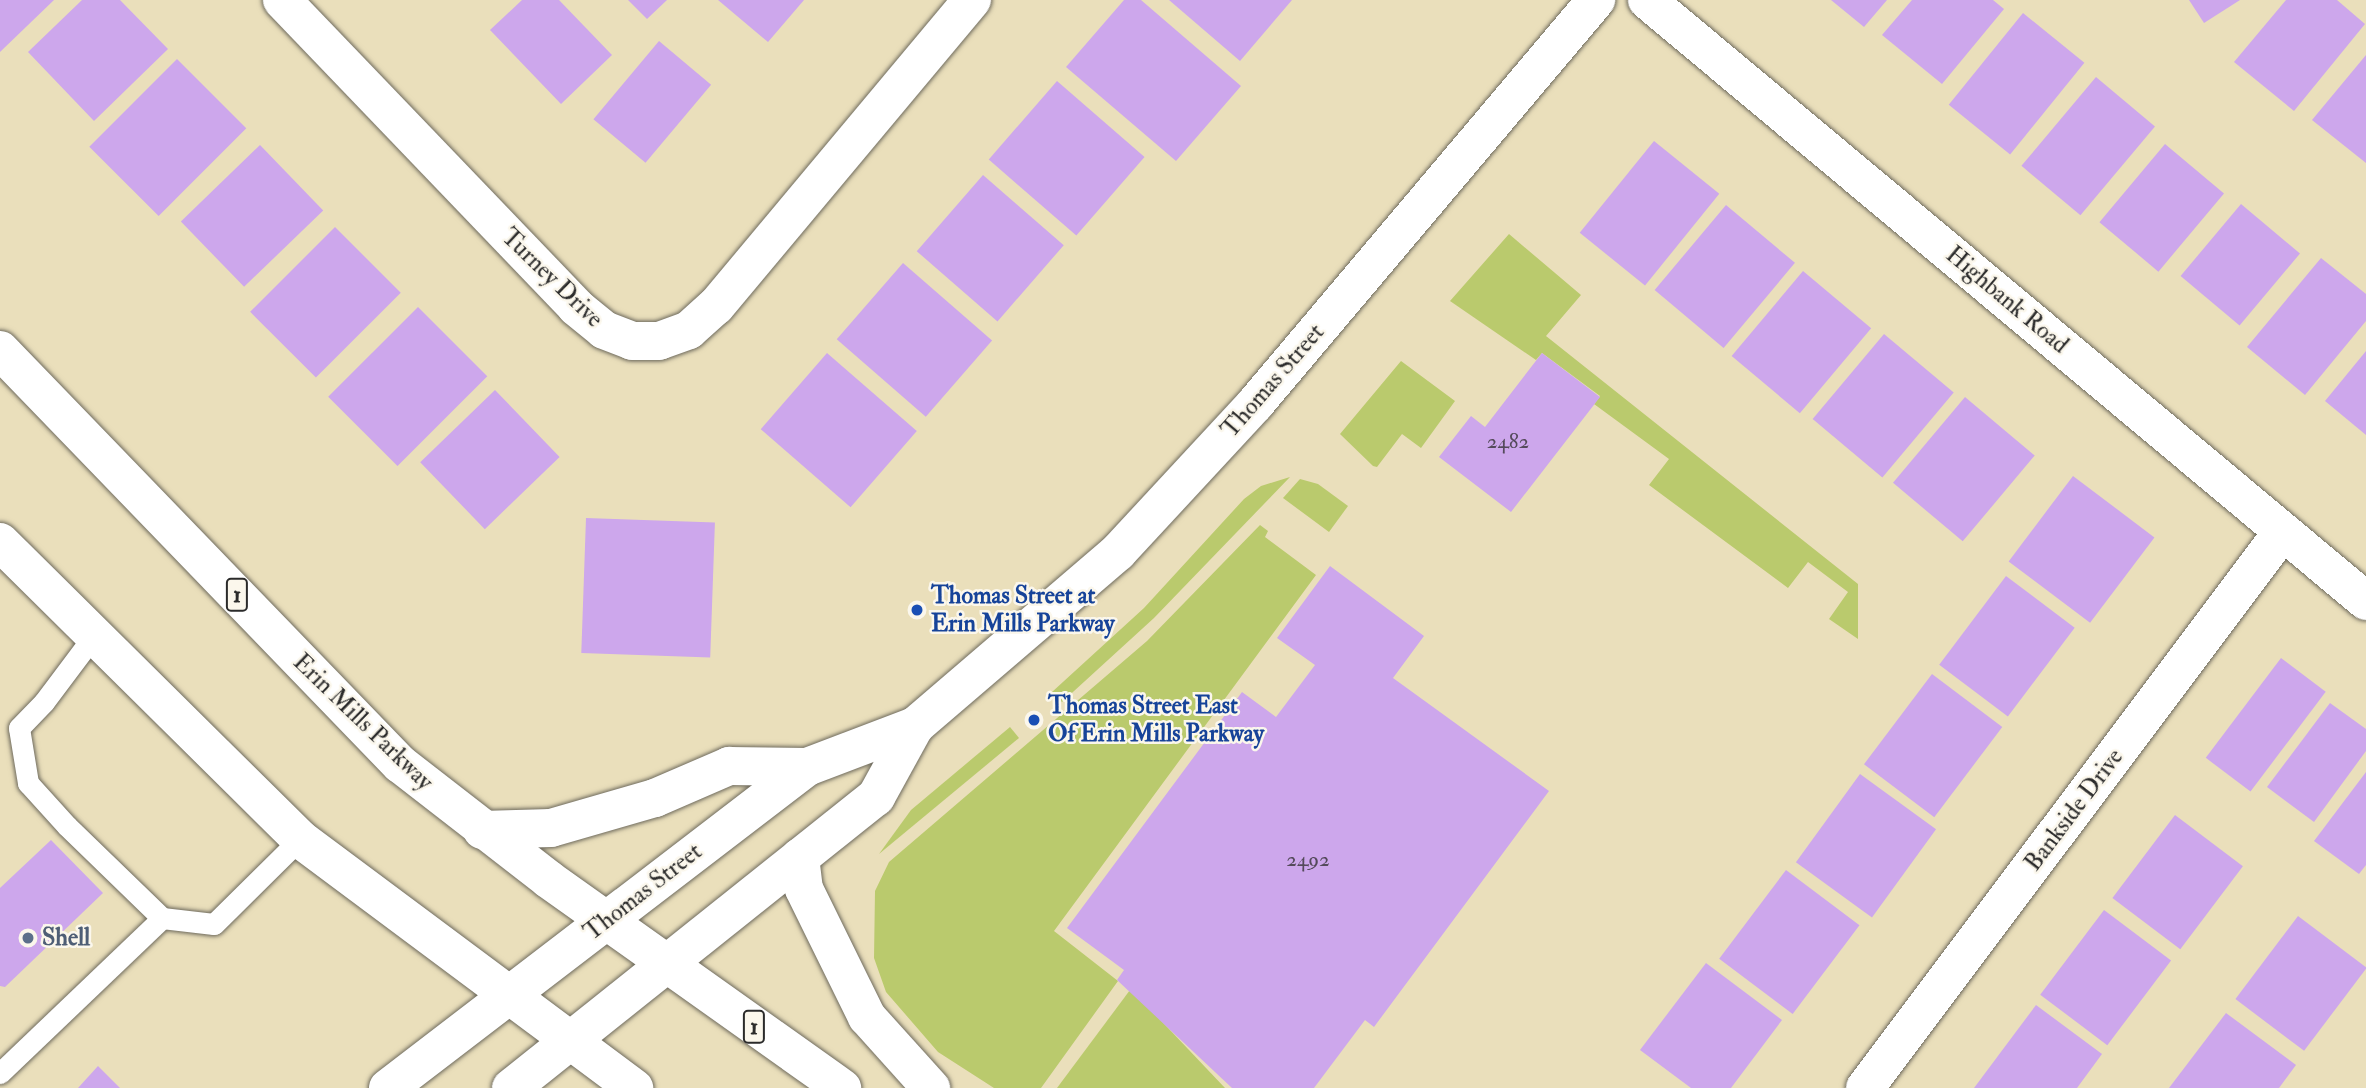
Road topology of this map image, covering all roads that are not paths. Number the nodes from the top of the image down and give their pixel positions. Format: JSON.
{"nodes":[{"id":1,"x":282,"y":0,"type":"edge"},
{"id":2,"x":972,"y":0,"type":"edge"},
{"id":3,"x":1596,"y":0,"type":"edge"},
{"id":4,"x":1647,"y":0,"type":"edge"},
{"id":5,"x":0,"y":350,"type":"edge"},
{"id":6,"x":2283,"y":531,"type":"junction"},
{"id":7,"x":0,"y":542,"type":"edge"},
{"id":8,"x":2366,"y":601,"type":"edge"},
{"id":9,"x":92,"y":638,"type":"junction"},
{"id":10,"x":915,"y":726,"type":"junction"},
{"id":11,"x":807,"y":767,"type":"junction"},
{"id":12,"x":482,"y":830,"type":"junction"},
{"id":13,"x":300,"y":839,"type":"junction"},
{"id":14,"x":800,"y":857,"type":"junction"},
{"id":15,"x":162,"y":918,"type":"junction"},
{"id":16,"x":607,"y":921,"type":"junction"},
{"id":17,"x":667,"y":965,"type":"junction"},
{"id":18,"x":509,"y":995,"type":"junction"},
{"id":19,"x":570,"y":1041,"type":"junction"},
{"id":20,"x":4,"y":1077,"type":"edge"},
{"id":21,"x":388,"y":1088,"type":"edge"},
{"id":22,"x":510,"y":1088,"type":"edge"},
{"id":23,"x":634,"y":1088,"type":"edge"},
{"id":24,"x":842,"y":1088,"type":"edge"},
{"id":25,"x":932,"y":1088,"type":"edge"},
{"id":26,"x":1865,"y":1088,"type":"edge"}],
"edges":[{"from":1,"to":2,"type":"street","name":"Turney Drive"},
{"from":3,"to":10,"type":"street","name":"Thomas Street"},
{"from":4,"to":6,"type":"street","name":"Highbank Road"},
{"from":5,"to":12,"type":"street","name":"Erin Mills Parkway","number":"1"},
{"from":6,"to":8,"type":"street","name":"Highbank Road"},
{"from":6,"to":26,"type":"street","name":"Bankside Drive"},
{"from":7,"to":9,"type":"street"},
{"from":9,"to":13,"type":"street"},
{"from":9,"to":15,"type":"lane"},
{"from":10,"to":11,"type":"street","name":"Thomas Street"},
{"from":10,"to":14,"type":"street","name":"Thomas Street"},
{"from":11,"to":12,"type":"street"},
{"from":11,"to":16,"type":"street","name":"Thomas Street"},
{"from":12,"to":16,"type":"street","name":"Erin Mills Parkway","number":"1"},
{"from":13,"to":15,"type":"lane"},
{"from":13,"to":18,"type":"street"},
{"from":14,"to":17,"type":"street","name":"Thomas Street"},
{"from":14,"to":25,"type":"street"},
{"from":15,"to":20,"type":"lane"},
{"from":16,"to":17,"type":"street","name":"Erin Mills Parkway","number":"1"},
{"from":16,"to":18,"type":"street","name":"Thomas Street"},
{"from":17,"to":19,"type":"street","name":"Thomas Street"},
{"from":17,"to":24,"type":"street","name":"Erin Mills Parkway","number":"1"},
{"from":18,"to":19,"type":"street"},
{"from":18,"to":21,"type":"street","name":"Thomas Street"},
{"from":19,"to":22,"type":"street","name":"Thomas Street"},
{"from":19,"to":23,"type":"street"}]}
